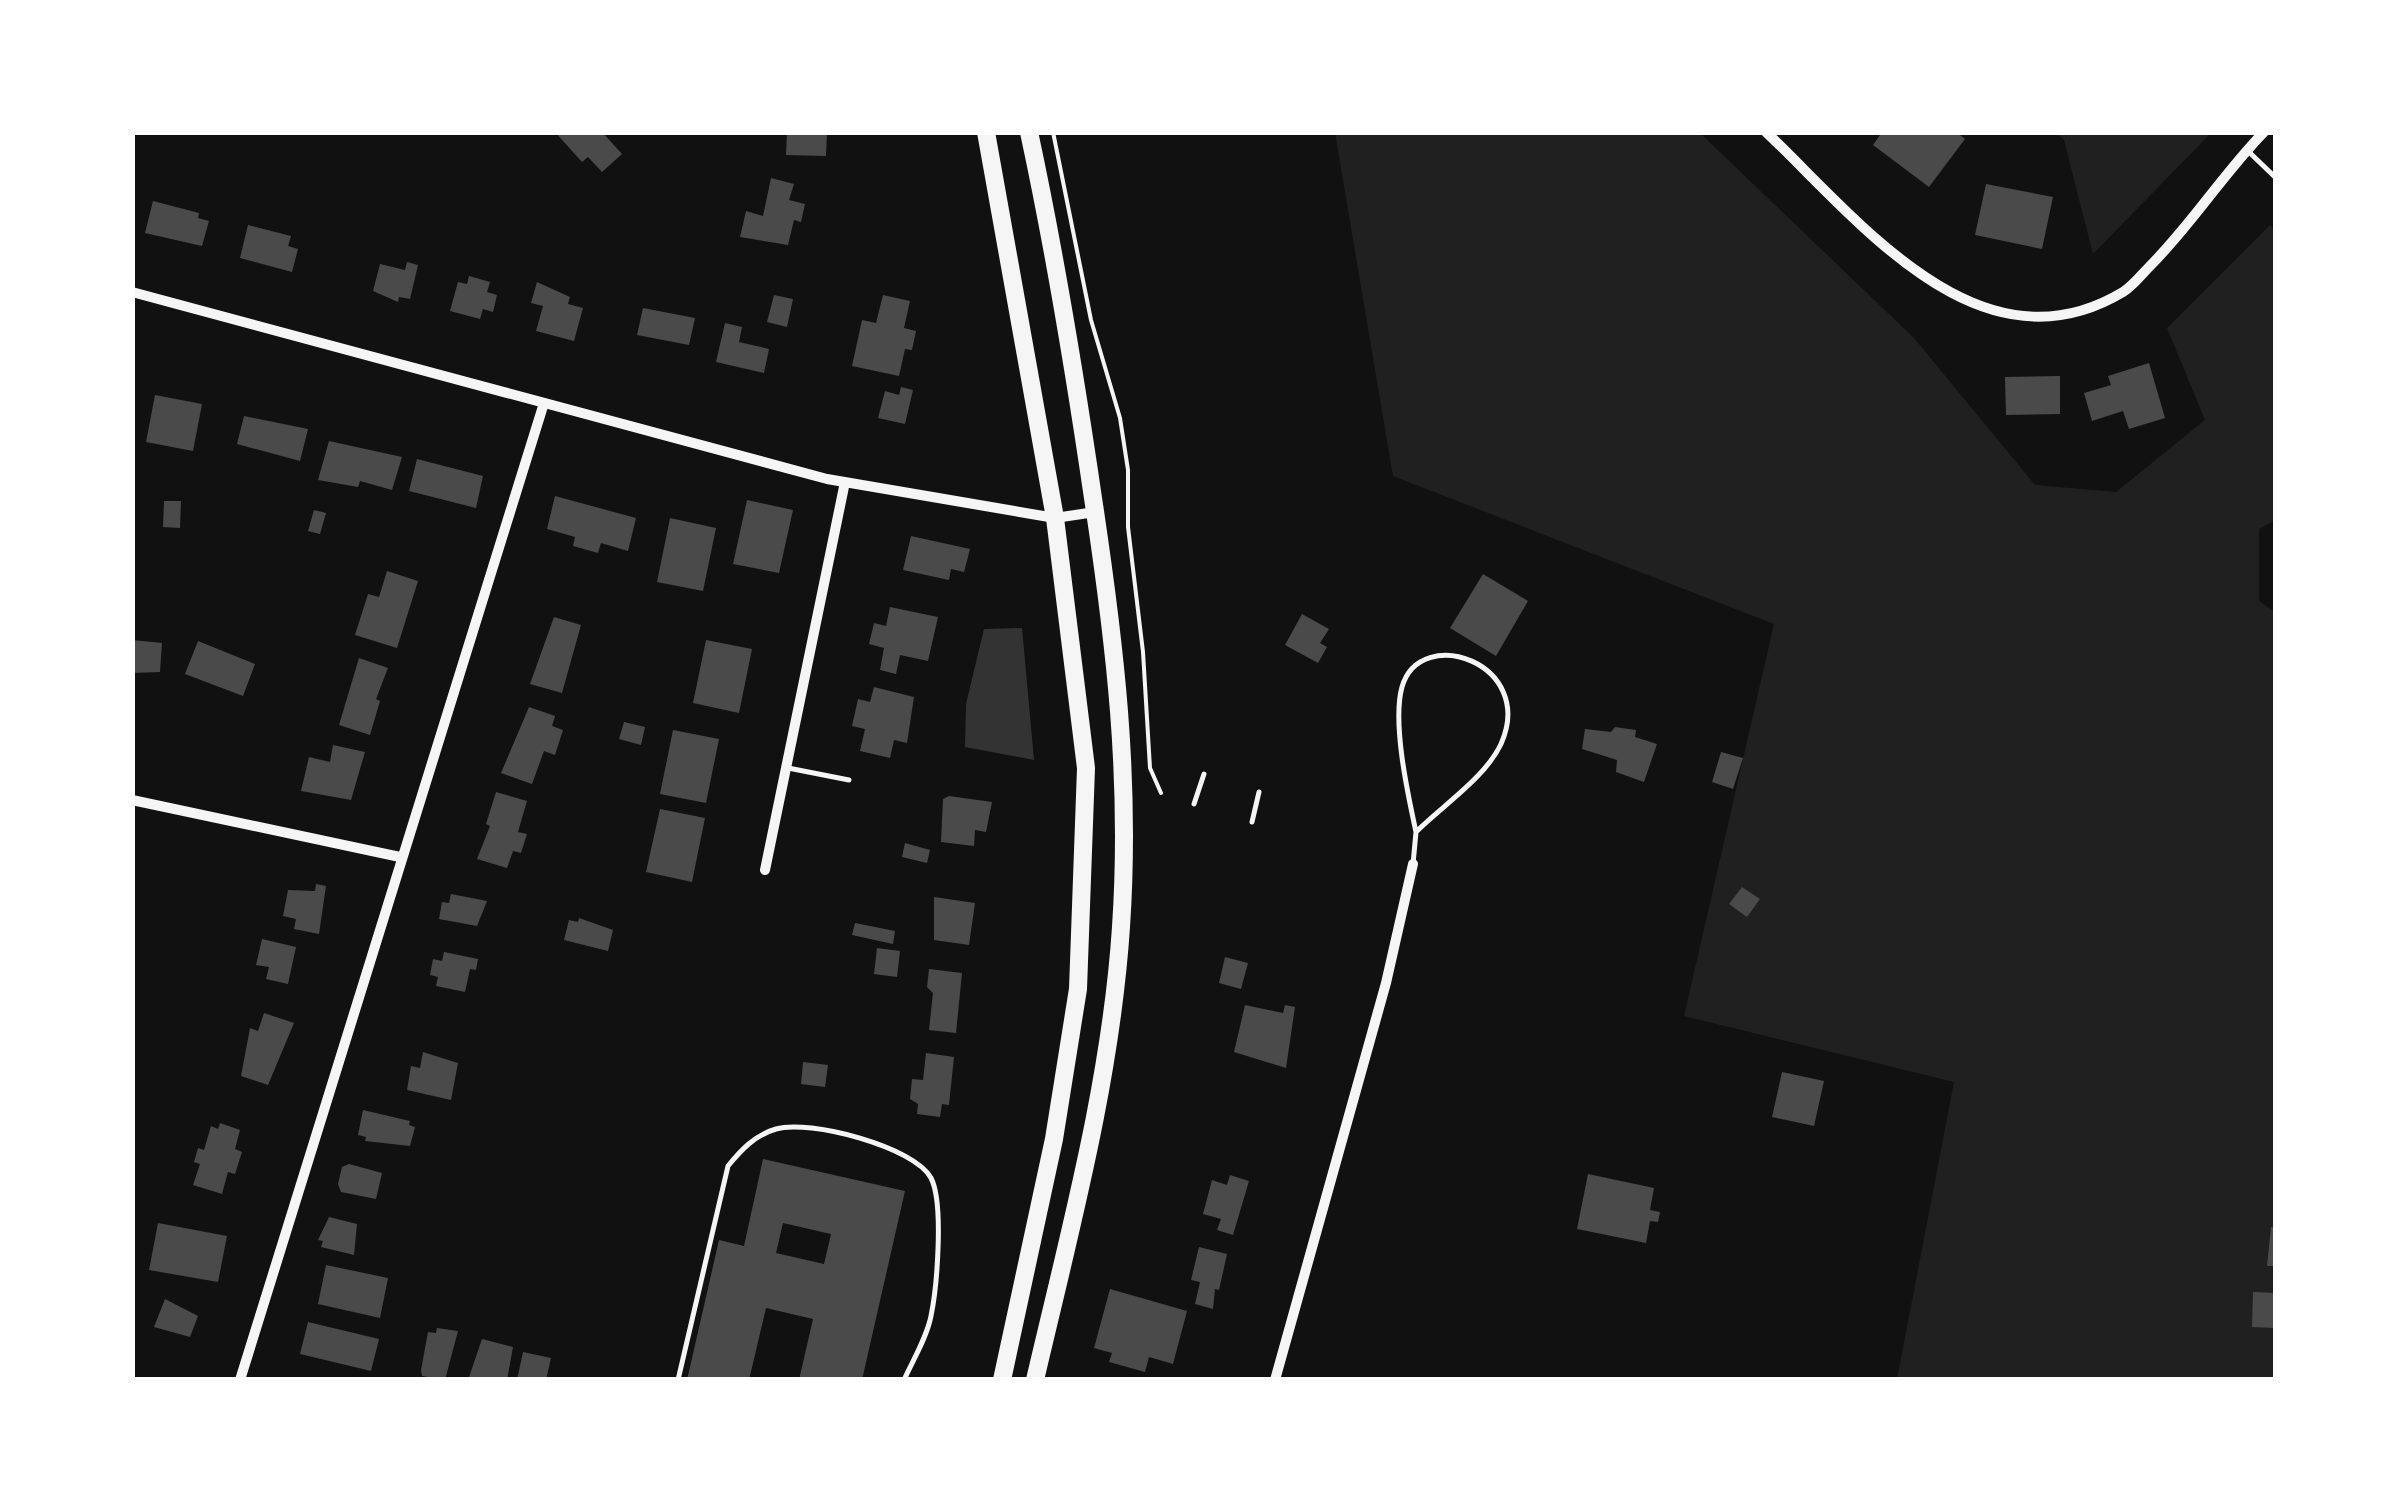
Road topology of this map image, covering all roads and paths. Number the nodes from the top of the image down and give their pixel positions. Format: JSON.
{"nodes":[{"id":1,"x":986,"y":132,"type":"edge"},
{"id":2,"x":1030,"y":132,"type":"edge"},
{"id":3,"x":1053,"y":132,"type":"edge"},
{"id":4,"x":1766,"y":132,"type":"edge"},
{"id":5,"x":2264,"y":132,"type":"edge"},
{"id":6,"x":2246,"y":150,"type":"junction"},
{"id":7,"x":2276,"y":178,"type":"edge"},
{"id":8,"x":132,"y":292,"type":"edge"},
{"id":9,"x":544,"y":404,"type":"junction"},
{"id":10,"x":844,"y":482,"type":"junction"},
{"id":11,"x":1096,"y":512,"type":"junction"},
{"id":12,"x":1055,"y":518,"type":"junction"},
{"id":13,"x":786,"y":768,"type":"junction"},
{"id":14,"x":1204,"y":774,"type":"dead end"},
{"id":15,"x":849,"y":780,"type":"dead end"},
{"id":16,"x":1259,"y":792,"type":"dead end"},
{"id":17,"x":1160,"y":793,"type":"dead end"},
{"id":18,"x":132,"y":800,"type":"edge"},
{"id":19,"x":1194,"y":804,"type":"dead end"},
{"id":20,"x":1252,"y":822,"type":"dead end"},
{"id":21,"x":1416,"y":832,"type":"junction"},
{"id":22,"x":400,"y":857,"type":"junction"},
{"id":23,"x":1412,"y":864,"type":"joint"},
{"id":24,"x":764,"y":870,"type":"dead end"},
{"id":25,"x":242,"y":1379,"type":"edge"},
{"id":26,"x":678,"y":1380,"type":"edge"},
{"id":27,"x":904,"y":1380,"type":"edge"},
{"id":28,"x":1002,"y":1380,"type":"edge"},
{"id":29,"x":1036,"y":1380,"type":"edge"},
{"id":30,"x":1275,"y":1380,"type":"edge"}],
"edges":[{"from":1,"to":12,"type":"highway"},
{"from":2,"to":11,"type":"highway"},
{"from":3,"to":17,"type":"path"},
{"from":4,"to":6,"type":"street"},
{"from":5,"to":6,"type":"street"},
{"from":6,"to":7,"type":"lane"},
{"from":8,"to":9,"type":"street"},
{"from":9,"to":10,"type":"street"},
{"from":9,"to":22,"type":"street"},
{"from":10,"to":12,"type":"street"},
{"from":10,"to":13,"type":"street"},
{"from":11,"to":12,"type":"street"},
{"from":11,"to":29,"type":"highway"},
{"from":12,"to":28,"type":"highway"},
{"from":13,"to":15,"type":"lane"},
{"from":13,"to":24,"type":"street"},
{"from":14,"to":19,"type":"lane"},
{"from":16,"to":20,"type":"lane"},
{"from":18,"to":22,"type":"street"},
{"from":21,"to":21,"type":"lane"},
{"from":21,"to":23,"type":"lane"},
{"from":22,"to":25,"type":"street"},
{"from":23,"to":30,"type":"street"},
{"from":26,"to":27,"type":"lane"}]}
